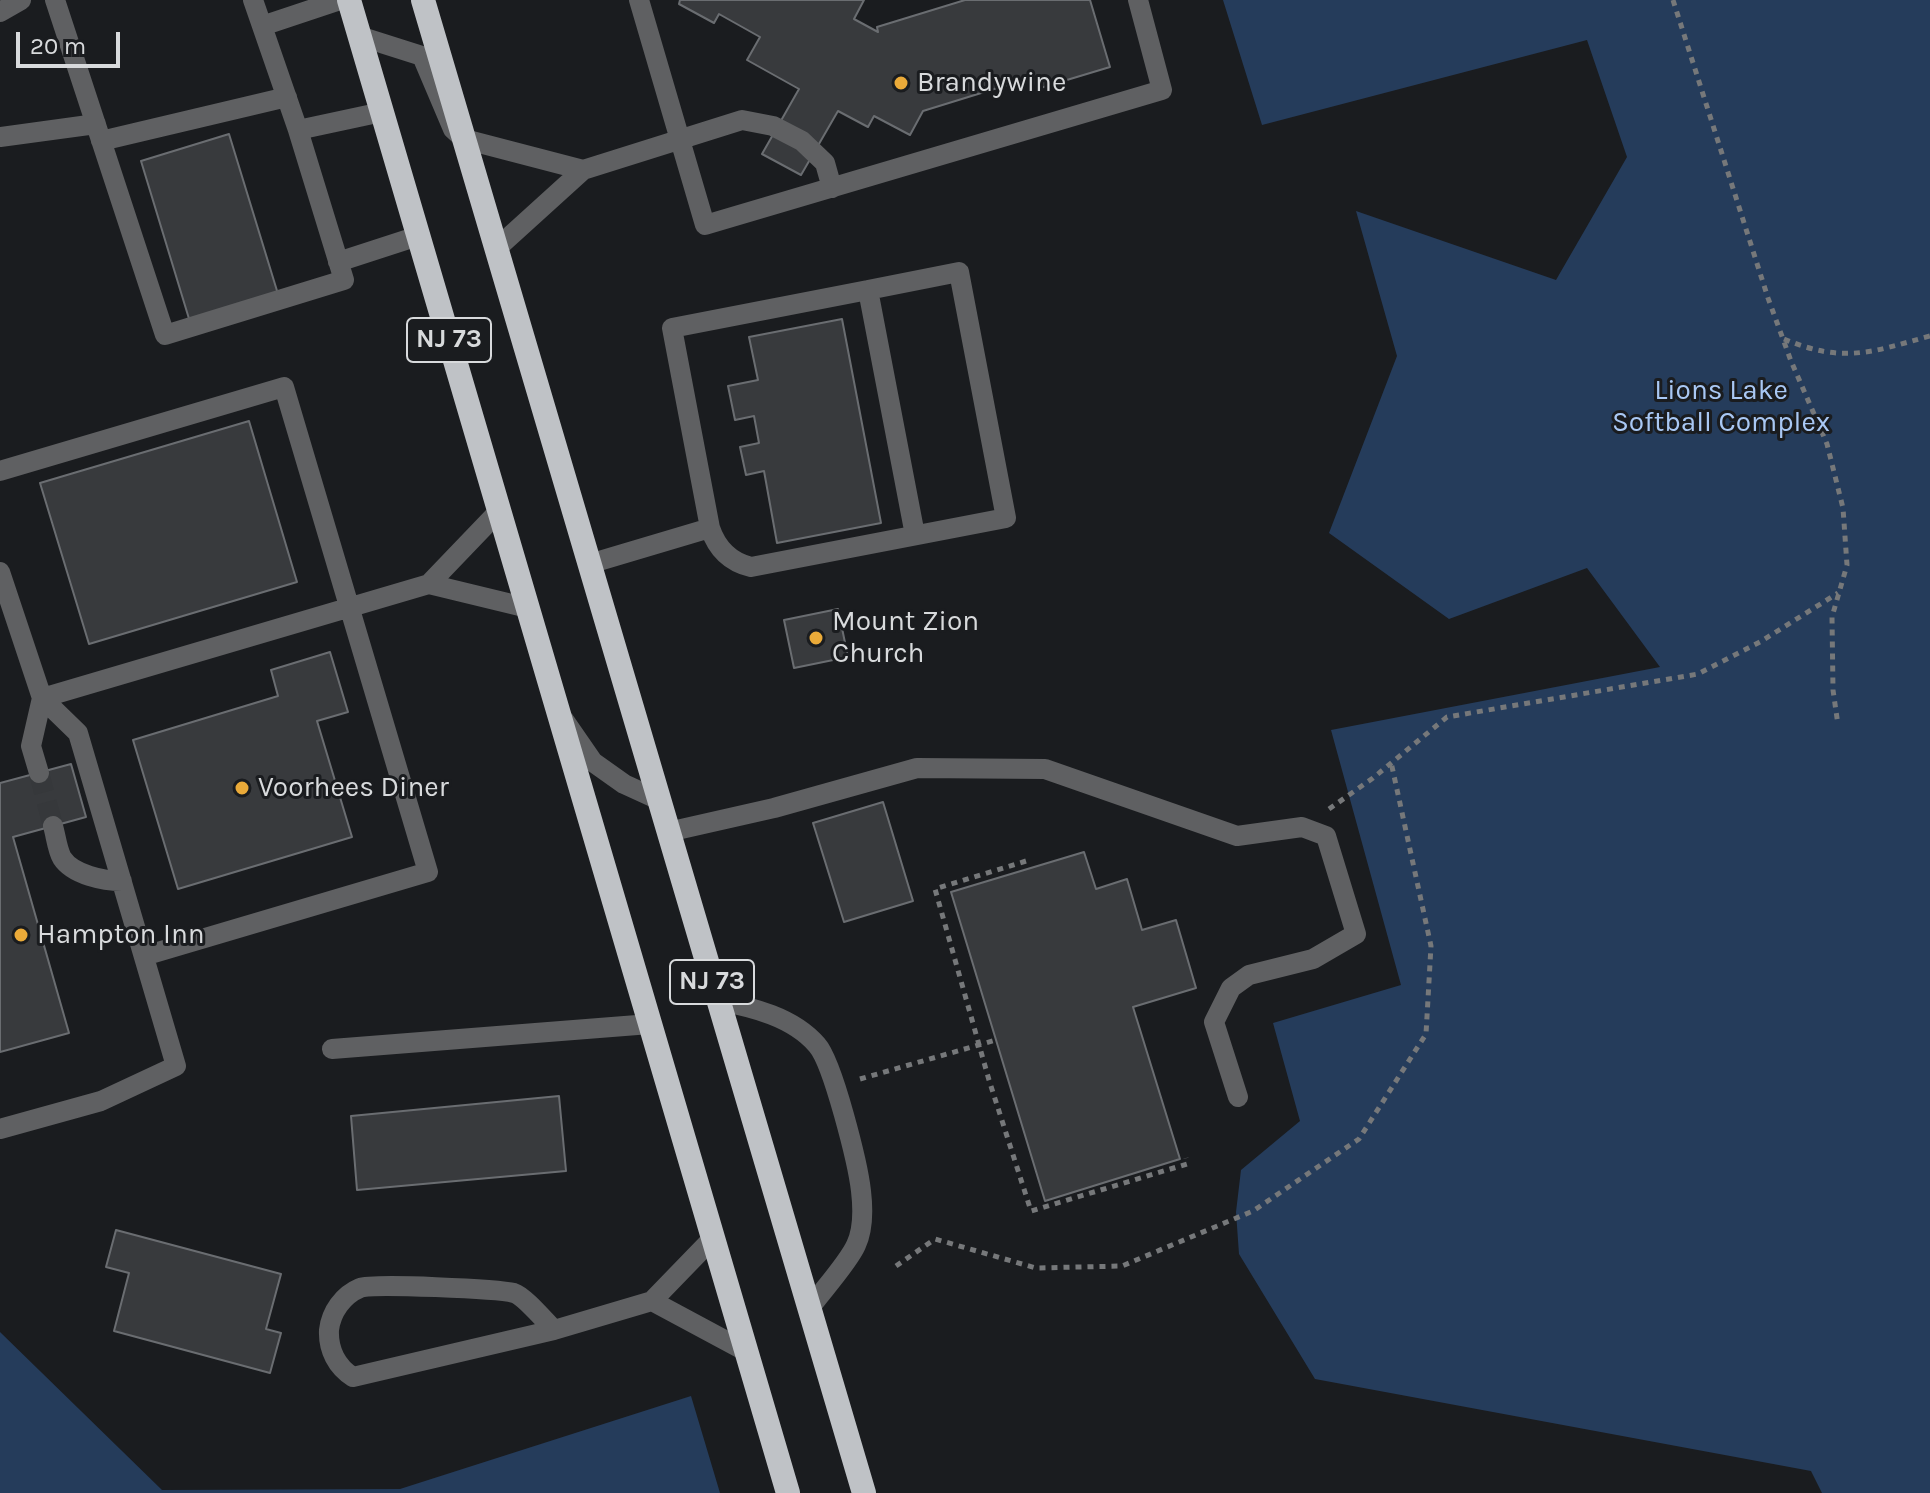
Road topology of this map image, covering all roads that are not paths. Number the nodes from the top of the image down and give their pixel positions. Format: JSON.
{"nodes":[{"id":1,"x":21,"y":0,"type":"edge"},
{"id":2,"x":55,"y":0,"type":"edge"},
{"id":3,"x":253,"y":0,"type":"edge"},
{"id":4,"x":340,"y":0,"type":"edge"},
{"id":5,"x":349,"y":0,"type":"edge"},
{"id":6,"x":423,"y":0,"type":"edge"},
{"id":7,"x":639,"y":0,"type":"edge"},
{"id":8,"x":1138,"y":0,"type":"edge"},
{"id":9,"x":0,"y":12,"type":"edge"},
{"id":10,"x":262,"y":26,"type":"junction"},
{"id":11,"x":359,"y":36,"type":"junction"},
{"id":12,"x":287,"y":97,"type":"junction"},
{"id":13,"x":382,"y":112,"type":"junction"},
{"id":14,"x":298,"y":130,"type":"junction"},
{"id":15,"x":99,"y":132,"type":"junction"},
{"id":16,"x":0,"y":137,"type":"edge"},
{"id":17,"x":464,"y":139,"type":"junction"},
{"id":18,"x":680,"y":139,"type":"junction"},
{"id":19,"x":583,"y":170,"type":"junction"},
{"id":20,"x":832,"y":188,"type":"junction"},
{"id":21,"x":418,"y":236,"type":"junction"},
{"id":22,"x":497,"y":248,"type":"junction"},
{"id":23,"x":338,"y":262,"type":"junction"},
{"id":24,"x":868,"y":290,"type":"junction"},
{"id":25,"x":0,"y":471,"type":"edge"},
{"id":26,"x":499,"y":511,"type":"junction"},
{"id":27,"x":710,"y":528,"type":"junction"},
{"id":28,"x":915,"y":535,"type":"junction"},
{"id":29,"x":589,"y":564,"type":"junction"},
{"id":30,"x":0,"y":572,"type":"edge"},
{"id":31,"x":429,"y":584,"type":"junction"},
{"id":32,"x":350,"y":607,"type":"junction"},
{"id":33,"x":528,"y":608,"type":"junction"},
{"id":34,"x":42,"y":698,"type":"junction"},
{"id":35,"x":558,"y":710,"type":"junction"},
{"id":36,"x":39,"y":773,"type":"tunnel mouth"},
{"id":37,"x":657,"y":795,"type":"junction"},
{"id":38,"x":53,"y":826,"type":"tunnel mouth"},
{"id":39,"x":668,"y":832,"type":"junction"},
{"id":40,"x":122,"y":881,"type":"junction"},
{"id":41,"x":144,"y":956,"type":"junction"},
{"id":42,"x":718,"y":1001,"type":"junction"},
{"id":43,"x":650,"y":1024,"type":"junction"},
{"id":44,"x":332,"y":1049,"type":"dead end"},
{"id":45,"x":1238,"y":1097,"type":"dead end"},
{"id":46,"x":0,"y":1129,"type":"edge"},
{"id":47,"x":713,"y":1238,"type":"junction"},
{"id":48,"x":652,"y":1301,"type":"junction"},
{"id":49,"x":809,"y":1309,"type":"junction"},
{"id":50,"x":554,"y":1330,"type":"junction"},
{"id":51,"x":747,"y":1352,"type":"junction"},
{"id":52,"x":788,"y":1493,"type":"edge"},
{"id":53,"x":864,"y":1493,"type":"edge"}],
"edges":[{"from":1,"to":9,"type":"lane"},
{"from":2,"to":15,"type":"lane"},
{"from":3,"to":10,"type":"lane"},
{"from":4,"to":10,"type":"lane"},
{"from":5,"to":11,"type":"highway","number":"NJ 73"},
{"from":6,"to":17,"type":"highway","number":"NJ 73"},
{"from":7,"to":18,"type":"lane"},
{"from":8,"to":20,"type":"lane"},
{"from":10,"to":12,"type":"lane"},
{"from":11,"to":13,"type":"highway","number":"NJ 73"},
{"from":11,"to":17,"type":"lane"},
{"from":12,"to":14,"type":"lane"},
{"from":12,"to":15,"type":"lane"},
{"from":13,"to":14,"type":"lane"},
{"from":13,"to":21,"type":"highway","number":"NJ 73"},
{"from":14,"to":23,"type":"lane"},
{"from":15,"to":16,"type":"lane"},
{"from":15,"to":23,"type":"lane"},
{"from":17,"to":19,"type":"lane"},
{"from":17,"to":22,"type":"highway","number":"NJ 73"},
{"from":18,"to":19,"type":"lane"},
{"from":18,"to":20,"type":"lane"},
{"from":18,"to":20,"type":"lane"},
{"from":19,"to":22,"type":"lane"},
{"from":21,"to":23,"type":"lane"},
{"from":21,"to":26,"type":"highway","number":"NJ 73"},
{"from":22,"to":29,"type":"highway","number":"NJ 73"},
{"from":24,"to":27,"type":"lane"},
{"from":24,"to":28,"type":"lane"},
{"from":24,"to":28,"type":"lane"},
{"from":25,"to":32,"type":"lane"},
{"from":26,"to":31,"type":"lane"},
{"from":26,"to":33,"type":"highway","number":"NJ 73"},
{"from":27,"to":28,"type":"lane"},
{"from":27,"to":29,"type":"lane"},
{"from":29,"to":37,"type":"highway","number":"NJ 73"},
{"from":30,"to":34,"type":"lane"},
{"from":31,"to":32,"type":"lane"},
{"from":31,"to":33,"type":"lane"},
{"from":32,"to":34,"type":"lane"},
{"from":32,"to":41,"type":"lane"},
{"from":33,"to":35,"type":"highway","number":"NJ 73"},
{"from":34,"to":36,"type":"lane"},
{"from":34,"to":40,"type":"lane"},
{"from":35,"to":37,"type":"lane"},
{"from":35,"to":43,"type":"highway","number":"NJ 73"},
{"from":37,"to":39,"type":"highway","number":"NJ 73"},
{"from":38,"to":40,"type":"lane"},
{"from":39,"to":42,"type":"highway","number":"NJ 73"},
{"from":39,"to":45,"type":"lane"},
{"from":40,"to":41,"type":"lane"},
{"from":41,"to":46,"type":"lane"},
{"from":42,"to":49,"type":"highway","number":"NJ 73"},
{"from":42,"to":49,"type":"lane"},
{"from":43,"to":44,"type":"lane"},
{"from":43,"to":47,"type":"highway","number":"NJ 73"},
{"from":47,"to":48,"type":"lane"},
{"from":47,"to":51,"type":"highway","number":"NJ 73"},
{"from":48,"to":50,"type":"lane"},
{"from":48,"to":51,"type":"lane"},
{"from":49,"to":53,"type":"highway","number":"NJ 73"},
{"from":50,"to":50,"type":"lane"},
{"from":51,"to":52,"type":"highway","number":"NJ 73"}]}
